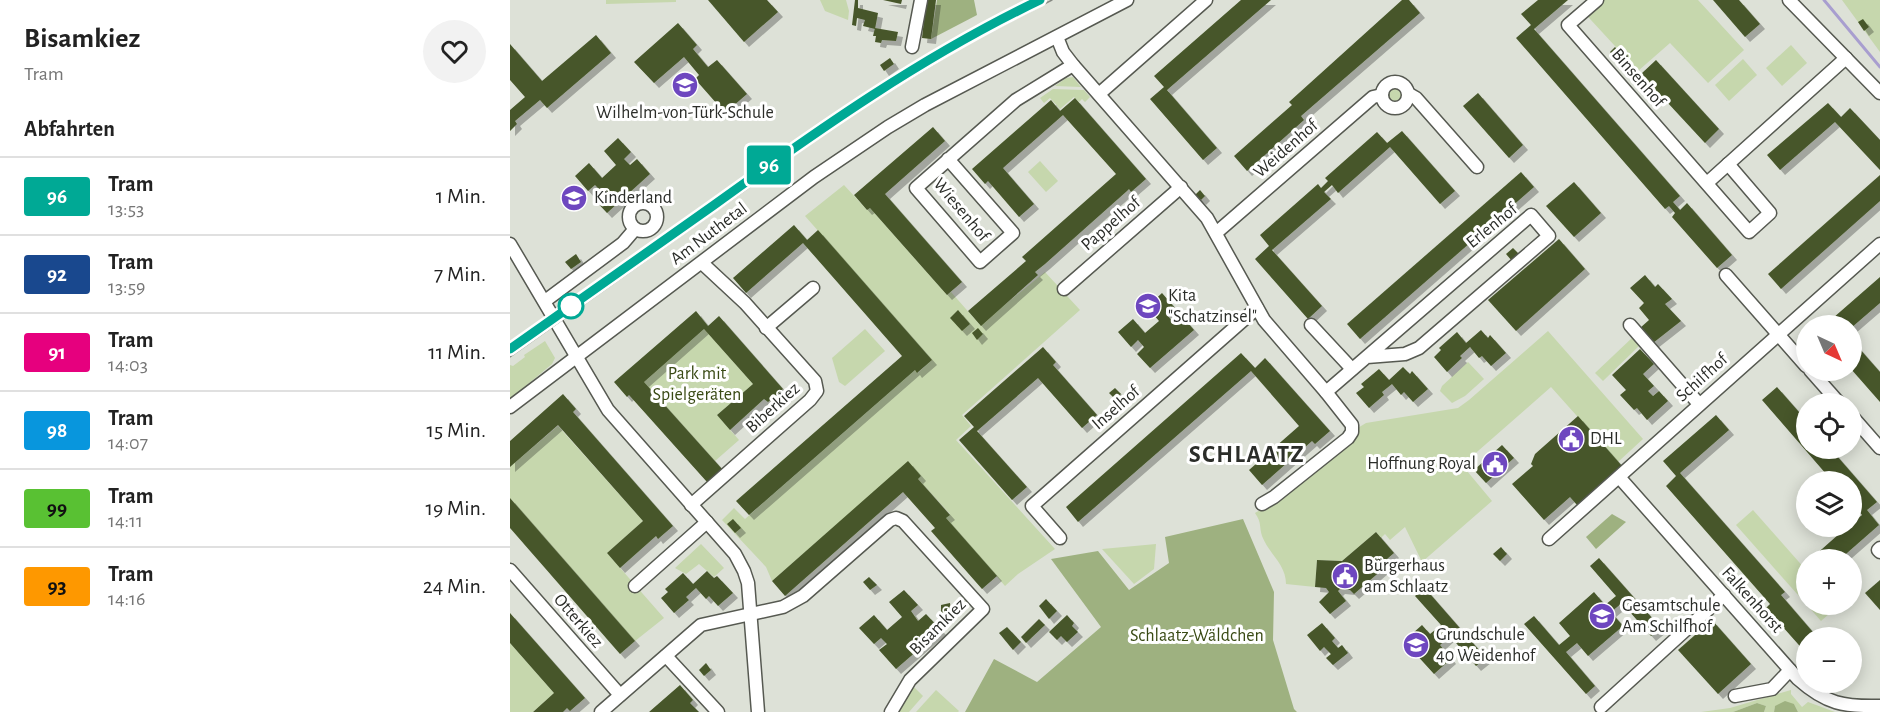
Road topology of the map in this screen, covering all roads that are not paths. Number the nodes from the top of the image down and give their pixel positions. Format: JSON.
{"nodes":[{"id":1,"x":921,"y":0,"type":"edge"},
{"id":2,"x":1127,"y":0,"type":"edge"},
{"id":3,"x":1206,"y":0,"type":"edge"},
{"id":4,"x":1597,"y":0,"type":"edge"},
{"id":5,"x":1789,"y":0,"type":"edge"},
{"id":6,"x":1056,"y":37,"type":"junction"},
{"id":7,"x":912,"y":46,"type":"dead end"},
{"id":8,"x":1846,"y":58,"type":"junction"},
{"id":9,"x":1072,"y":65,"type":"junction"},
{"id":10,"x":1880,"y":93,"type":"edge"},
{"id":11,"x":1099,"y":94,"type":"junction"},
{"id":12,"x":948,"y":159,"type":"junction"},
{"id":13,"x":1728,"y":164,"type":"junction"},
{"id":14,"x":1478,"y":167,"type":"dead end"},
{"id":15,"x":1707,"y":183,"type":"junction"},
{"id":16,"x":1181,"y":187,"type":"junction"},
{"id":17,"x":635,"y":229,"type":"dead end"},
{"id":18,"x":1216,"y":233,"type":"junction"},
{"id":19,"x":510,"y":244,"type":"edge"},
{"id":20,"x":1880,"y":244,"type":"edge"},
{"id":21,"x":702,"y":263,"type":"junction"},
{"id":22,"x":1726,"y":275,"type":"dead end"},
{"id":23,"x":813,"y":288,"type":"dead end"},
{"id":24,"x":1064,"y":289,"type":"dead end"},
{"id":25,"x":545,"y":301,"type":"junction"},
{"id":26,"x":1257,"y":308,"type":"junction"},
{"id":27,"x":1311,"y":325,"type":"dead end"},
{"id":28,"x":1630,"y":325,"type":"dead end"},
{"id":29,"x":766,"y":328,"type":"junction"},
{"id":30,"x":1778,"y":334,"type":"junction"},
{"id":31,"x":1796,"y":355,"type":"edge"},
{"id":32,"x":576,"y":357,"type":"junction"},
{"id":33,"x":1367,"y":357,"type":"junction"},
{"id":34,"x":1352,"y":369,"type":"junction"},
{"id":35,"x":1820,"y":381,"type":"edge"},
{"id":36,"x":1326,"y":392,"type":"junction"},
{"id":37,"x":1830,"y":393,"type":"edge"},
{"id":38,"x":1699,"y":404,"type":"junction"},
{"id":39,"x":510,"y":407,"type":"edge"},
{"id":40,"x":1862,"y":428,"type":"edge"},
{"id":41,"x":1880,"y":448,"type":"edge"},
{"id":42,"x":1619,"y":477,"type":"junction"},
{"id":43,"x":1262,"y":504,"type":"dead end"},
{"id":44,"x":692,"y":505,"type":"junction"},
{"id":45,"x":707,"y":522,"type":"junction"},
{"id":46,"x":1060,"y":538,"type":"dead end"},
{"id":47,"x":1549,"y":539,"type":"dead end"},
{"id":48,"x":510,"y":570,"type":"edge"},
{"id":49,"x":635,"y":586,"type":"dead end"},
{"id":50,"x":1724,"y":595,"type":"junction"},
{"id":51,"x":750,"y":614,"type":"junction"},
{"id":52,"x":666,"y":656,"type":"junction"},
{"id":53,"x":1790,"y":670,"type":"junction"},
{"id":54,"x":620,"y":695,"type":"junction"},
{"id":55,"x":1735,"y":696,"type":"dead end"},
{"id":56,"x":1880,"y":706,"type":"edge"},
{"id":57,"x":1600,"y":707,"type":"dead end"},
{"id":58,"x":601,"y":712,"type":"edge"},
{"id":59,"x":718,"y":712,"type":"edge"},
{"id":60,"x":758,"y":712,"type":"edge"},
{"id":61,"x":891,"y":712,"type":"edge"}],
"edges":[{"from":1,"to":7,"type":"street"},
{"from":2,"to":6,"type":"street","name":"Am Nuthetal"},
{"from":3,"to":11,"type":"street"},
{"from":4,"to":15,"type":"street","name":"Binsenhof"},
{"from":5,"to":8,"type":"street"},
{"from":6,"to":9,"type":"street"},
{"from":6,"to":21,"type":"street","name":"Am Nuthetal"},
{"from":8,"to":10,"type":"street"},
{"from":8,"to":13,"type":"street"},
{"from":9,"to":11,"type":"street"},
{"from":9,"to":12,"type":"street","name":"Wiesenhof"},
{"from":11,"to":16,"type":"street"},
{"from":12,"to":12,"type":"street","name":"Wiesenhof"},
{"from":13,"to":15,"type":"street"},
{"from":13,"to":15,"type":"street","name":"Binsenhof"},
{"from":14,"to":18,"type":"street","name":"Weidenhof"},
{"from":16,"to":18,"type":"street"},
{"from":16,"to":24,"type":"street","name":"Pappelhof"},
{"from":17,"to":25,"type":"street"},
{"from":18,"to":26,"type":"street"},
{"from":19,"to":25,"type":"street"},
{"from":20,"to":30,"type":"street","name":"Schilfhof"},
{"from":21,"to":29,"type":"street","name":"Biberkiez"},
{"from":21,"to":32,"type":"street","name":"Am Nuthetal"},
{"from":22,"to":30,"type":"street"},
{"from":23,"to":29,"type":"street"},
{"from":25,"to":32,"type":"street"},
{"from":26,"to":36,"type":"street"},
{"from":26,"to":46,"type":"street","name":"Inselhof"},
{"from":27,"to":34,"type":"street"},
{"from":28,"to":38,"type":"street"},
{"from":29,"to":44,"type":"street","name":"Biberkiez"},
{"from":30,"to":31,"type":"street"},
{"from":30,"to":38,"type":"street","name":"Schilfhof"},
{"from":32,"to":39,"type":"street","name":"Am Nuthetal"},
{"from":32,"to":44,"type":"street"},
{"from":33,"to":33,"type":"street","name":"Erlenhof"},
{"from":33,"to":34,"type":"street","name":"Erlenhof"},
{"from":34,"to":36,"type":"street","name":"Erlenhof"},
{"from":35,"to":37,"type":"street"},
{"from":36,"to":43,"type":"street"},
{"from":38,"to":42,"type":"street","name":"Schilfhof"},
{"from":40,"to":41,"type":"street"},
{"from":42,"to":47,"type":"street","name":"Schilfhof"},
{"from":42,"to":50,"type":"street","name":"Falkenhorst"},
{"from":44,"to":45,"type":"street"},
{"from":45,"to":49,"type":"street"},
{"from":45,"to":51,"type":"street"},
{"from":48,"to":54,"type":"street","name":"Otterkiez"},
{"from":50,"to":53,"type":"street","name":"Falkenhorst"},
{"from":50,"to":57,"type":"street"},
{"from":51,"to":52,"type":"street"},
{"from":51,"to":60,"type":"street"},
{"from":51,"to":61,"type":"street","name":"Bisamkiez"},
{"from":52,"to":54,"type":"street"},
{"from":52,"to":59,"type":"street"},
{"from":53,"to":55,"type":"street"},
{"from":53,"to":56,"type":"street","name":"Falkenhorst"},
{"from":54,"to":58,"type":"street"}]}
